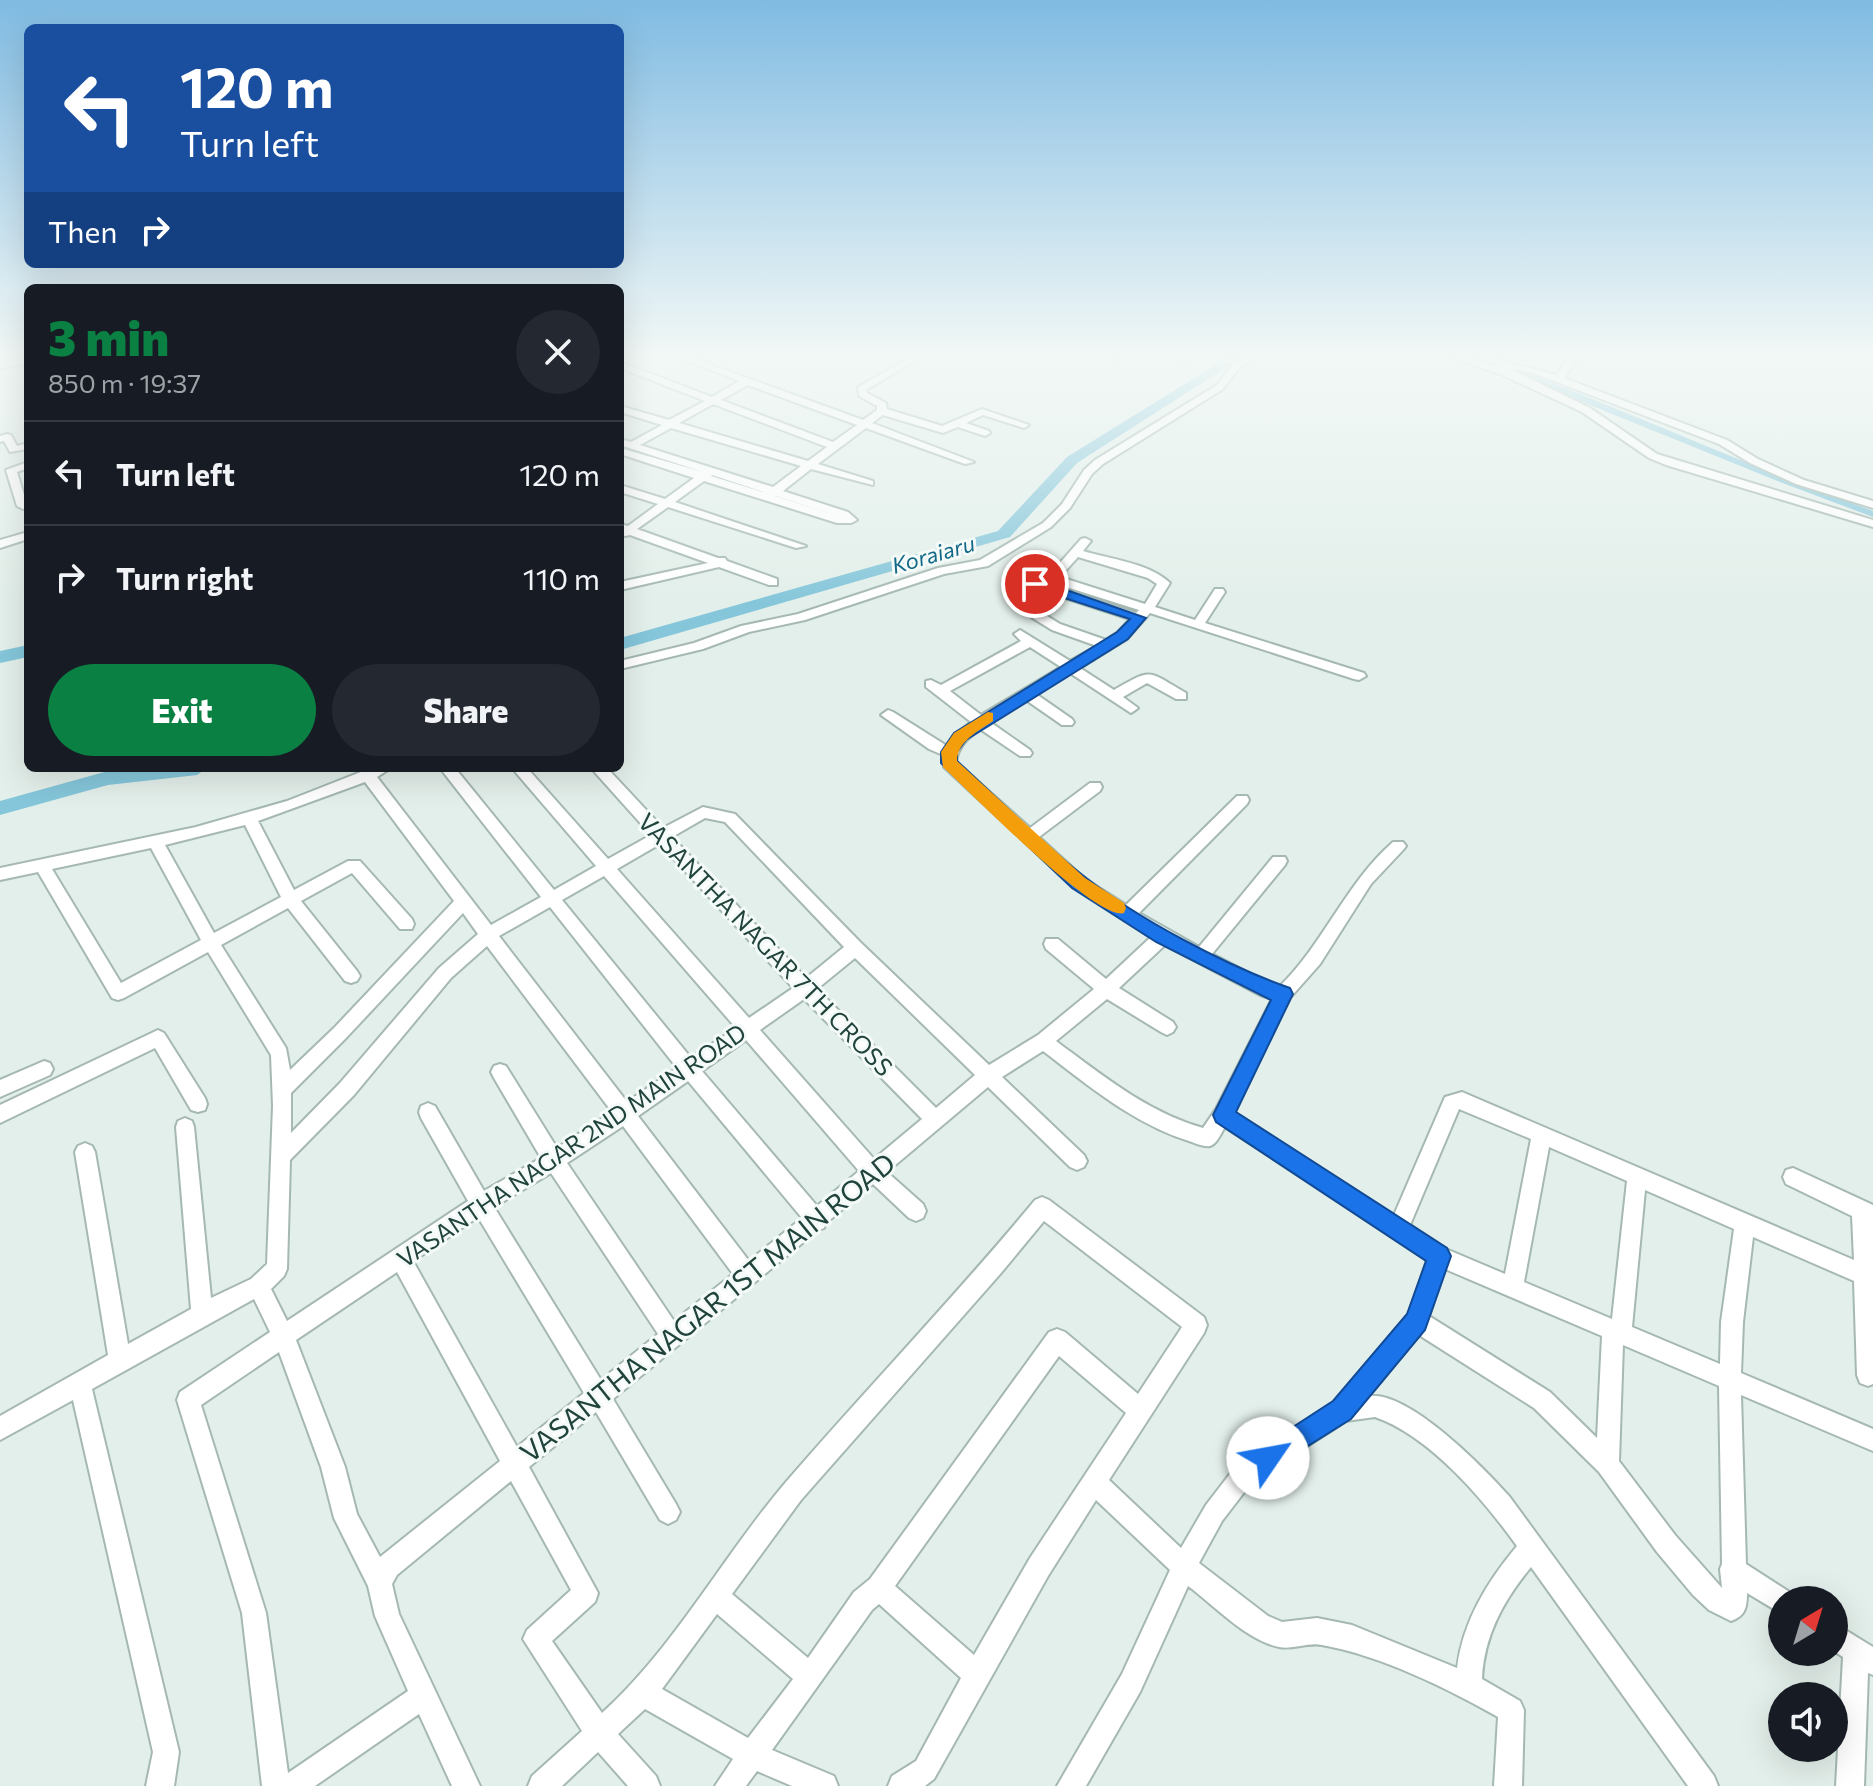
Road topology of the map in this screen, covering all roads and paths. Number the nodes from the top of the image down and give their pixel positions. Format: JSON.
{"nodes":[{"id":1,"x":713,"y":437,"type":"edge"},
{"id":2,"x":810,"y":437,"type":"edge"},
{"id":3,"x":845,"y":437,"type":"edge"},
{"id":4,"x":900,"y":437,"type":"edge"},
{"id":5,"x":1139,"y":437,"type":"edge"},
{"id":6,"x":1626,"y":437,"type":"edge"},
{"id":7,"x":1711,"y":437,"type":"edge"},
{"id":8,"x":3,"y":438,"type":"edge"},
{"id":9,"x":624,"y":446,"type":"edge"},
{"id":10,"x":833,"y":446,"type":"junction"},
{"id":11,"x":24,"y":447,"type":"edge"},
{"id":12,"x":969,"y":462,"type":"dead end"},
{"id":13,"x":24,"y":466,"type":"edge"},
{"id":14,"x":807,"y":466,"type":"junction"},
{"id":15,"x":707,"y":474,"type":"junction"},
{"id":16,"x":869,"y":483,"type":"dead end"},
{"id":17,"x":624,"y":489,"type":"edge"},
{"id":18,"x":771,"y":494,"type":"junction"},
{"id":19,"x":666,"y":503,"type":"junction"},
{"id":20,"x":1873,"y":505,"type":"edge"},
{"id":21,"x":24,"y":506,"type":"edge"},
{"id":22,"x":1873,"y":524,"type":"edge"},
{"id":23,"x":624,"y":530,"type":"edge"},
{"id":24,"x":624,"y":531,"type":"edge"},
{"id":25,"x":24,"y":536,"type":"edge"},
{"id":26,"x":1085,"y":541,"type":"dead end"},
{"id":27,"x":0,"y":544,"type":"edge"},
{"id":28,"x":800,"y":546,"type":"dead end"},
{"id":29,"x":1075,"y":552,"type":"junction"},
{"id":30,"x":721,"y":561,"type":"junction"},
{"id":31,"x":1053,"y":578,"type":"junction"},
{"id":32,"x":773,"y":582,"type":"dead end"},
{"id":33,"x":624,"y":585,"type":"edge"},
{"id":34,"x":1219,"y":592,"type":"dead end"},
{"id":35,"x":1144,"y":613,"type":"junction"},
{"id":36,"x":1035,"y":614,"type":"dead end"},
{"id":37,"x":1199,"y":623,"type":"junction"},
{"id":38,"x":1107,"y":645,"type":"junction"},
{"id":39,"x":624,"y":664,"type":"edge"},
{"id":40,"x":1070,"y":668,"type":"junction"},
{"id":41,"x":1359,"y":676,"type":"dead end"},
{"id":42,"x":1026,"y":694,"type":"junction"},
{"id":43,"x":1114,"y":696,"type":"junction"},
{"id":44,"x":1181,"y":696,"type":"dead end"},
{"id":45,"x":1131,"y":708,"type":"dead end"},
{"id":46,"x":888,"y":715,"type":"dead end"},
{"id":47,"x":980,"y":722,"type":"junction"},
{"id":48,"x":1067,"y":722,"type":"dead end"},
{"id":49,"x":949,"y":752,"type":"junction"},
{"id":50,"x":1025,"y":753,"type":"dead end"},
{"id":51,"x":376,"y":772,"type":"edge"},
{"id":52,"x":450,"y":772,"type":"edge"},
{"id":53,"x":522,"y":772,"type":"edge"},
{"id":54,"x":602,"y":772,"type":"edge"},
{"id":55,"x":1095,"y":787,"type":"dead end"},
{"id":56,"x":1242,"y":800,"type":"dead end"},
{"id":57,"x":248,"y":817,"type":"junction"},
{"id":58,"x":661,"y":834,"type":"junction"},
{"id":59,"x":1029,"y":837,"type":"junction"},
{"id":60,"x":154,"y":840,"type":"junction"},
{"id":61,"x":1398,"y":846,"type":"dead end"},
{"id":62,"x":1279,"y":861,"type":"dead end"},
{"id":63,"x":42,"y":865,"type":"junction"},
{"id":64,"x":605,"y":867,"type":"junction"},
{"id":65,"x":0,"y":874,"type":"edge"},
{"id":66,"x":551,"y":898,"type":"junction"},
{"id":67,"x":290,"y":899,"type":"junction"},
{"id":68,"x":463,"y":902,"type":"junction"},
{"id":69,"x":1127,"y":914,"type":"junction"},
{"id":70,"x":406,"y":924,"type":"dead end"},
{"id":71,"x":488,"y":935,"type":"junction"},
{"id":72,"x":1163,"y":936,"type":"junction"},
{"id":73,"x":210,"y":942,"type":"junction"},
{"id":74,"x":1052,"y":944,"type":"dead end"},
{"id":75,"x":855,"y":948,"type":"junction"},
{"id":76,"x":1201,"y":956,"type":"junction"},
{"id":77,"x":351,"y":976,"type":"dead end"},
{"id":78,"x":805,"y":989,"type":"junction"},
{"id":79,"x":1106,"y":989,"type":"junction"},
{"id":80,"x":1283,"y":994,"type":"junction"},
{"id":81,"x":749,"y":1027,"type":"junction"},
{"id":82,"x":1167,"y":1027,"type":"dead end"},
{"id":83,"x":1043,"y":1041,"type":"junction"},
{"id":84,"x":688,"y":1068,"type":"junction"},
{"id":85,"x":44,"y":1069,"type":"dead end"},
{"id":86,"x":500,"y":1072,"type":"dead end"},
{"id":87,"x":989,"y":1075,"type":"junction"},
{"id":88,"x":0,"y":1089,"type":"edge"},
{"id":89,"x":282,"y":1098,"type":"junction"},
{"id":90,"x":198,"y":1104,"type":"dead end"},
{"id":91,"x":428,"y":1112,"type":"dead end"},
{"id":92,"x":0,"y":1114,"type":"edge"},
{"id":93,"x":624,"y":1115,"type":"junction"},
{"id":94,"x":1223,"y":1115,"type":"junction"},
{"id":95,"x":936,"y":1120,"type":"junction"},
{"id":96,"x":185,"y":1127,"type":"dead end"},
{"id":97,"x":1542,"y":1134,"type":"junction"},
{"id":98,"x":85,"y":1152,"type":"dead end"},
{"id":99,"x":281,"y":1156,"type":"junction"},
{"id":100,"x":554,"y":1161,"type":"junction"},
{"id":101,"x":1077,"y":1161,"type":"dead end"},
{"id":102,"x":873,"y":1172,"type":"junction"},
{"id":103,"x":1637,"y":1176,"type":"junction"},
{"id":104,"x":1793,"y":1177,"type":"dead end"},
{"id":105,"x":479,"y":1205,"type":"junction"},
{"id":106,"x":916,"y":1211,"type":"dead end"},
{"id":107,"x":1868,"y":1214,"type":"edge"},
{"id":108,"x":817,"y":1221,"type":"junction"},
{"id":109,"x":1745,"y":1223,"type":"junction"},
{"id":110,"x":1399,"y":1228,"type":"junction"},
{"id":111,"x":1439,"y":1256,"type":"junction"},
{"id":112,"x":400,"y":1258,"type":"junction"},
{"id":113,"x":746,"y":1274,"type":"junction"},
{"id":114,"x":1870,"y":1278,"type":"edge"},
{"id":115,"x":258,"y":1286,"type":"junction"},
{"id":116,"x":1513,"y":1286,"type":"junction"},
{"id":117,"x":202,"y":1314,"type":"junction"},
{"id":118,"x":1417,"y":1321,"type":"junction"},
{"id":119,"x":1617,"y":1332,"type":"junction"},
{"id":120,"x":671,"y":1335,"type":"junction"},
{"id":121,"x":284,"y":1337,"type":"junction"},
{"id":122,"x":120,"y":1361,"type":"junction"},
{"id":123,"x":1868,"y":1375,"type":"dead end"},
{"id":124,"x":1730,"y":1379,"type":"junction"},
{"id":125,"x":80,"y":1383,"type":"junction"},
{"id":126,"x":600,"y":1394,"type":"junction"},
{"id":127,"x":1139,"y":1409,"type":"junction"},
{"id":128,"x":1342,"y":1410,"type":"junction"},
{"id":129,"x":0,"y":1429,"type":"edge"},
{"id":130,"x":1873,"y":1440,"type":"edge"},
{"id":131,"x":515,"y":1463,"type":"junction"},
{"id":132,"x":1607,"y":1464,"type":"junction"},
{"id":133,"x":1093,"y":1481,"type":"junction"},
{"id":134,"x":668,"y":1512,"type":"dead end"},
{"id":135,"x":1532,"y":1547,"type":"junction"},
{"id":136,"x":1184,"y":1567,"type":"junction"},
{"id":137,"x":1732,"y":1569,"type":"junction"},
{"id":138,"x":380,"y":1583,"type":"junction"},
{"id":139,"x":879,"y":1588,"type":"junction"},
{"id":140,"x":1768,"y":1593,"type":"edge"},
{"id":141,"x":716,"y":1597,"type":"junction"},
{"id":142,"x":1854,"y":1650,"type":"edge"},
{"id":143,"x":977,"y":1675,"type":"junction"},
{"id":144,"x":810,"y":1677,"type":"junction"},
{"id":145,"x":1469,"y":1686,"type":"junction"},
{"id":146,"x":643,"y":1693,"type":"junction"},
{"id":147,"x":422,"y":1697,"type":"junction"},
{"id":148,"x":600,"y":1734,"type":"junction"},
{"id":149,"x":754,"y":1756,"type":"junction"},
{"id":150,"x":160,"y":1786,"type":"edge"},
{"id":151,"x":276,"y":1786,"type":"edge"},
{"id":152,"x":292,"y":1786,"type":"edge"},
{"id":153,"x":466,"y":1786,"type":"edge"},
{"id":154,"x":542,"y":1786,"type":"edge"},
{"id":155,"x":646,"y":1786,"type":"edge"},
{"id":156,"x":729,"y":1786,"type":"edge"},
{"id":157,"x":824,"y":1786,"type":"edge"},
{"id":158,"x":902,"y":1786,"type":"edge"},
{"id":159,"x":1071,"y":1786,"type":"edge"},
{"id":160,"x":1508,"y":1786,"type":"edge"},
{"id":161,"x":1704,"y":1786,"type":"edge"},
{"id":162,"x":1850,"y":1786,"type":"edge"}],
"edges":[{"from":1,"to":14,"type":"street"},
{"from":2,"to":10,"type":"street"},
{"from":3,"to":10,"type":"street"},
{"from":4,"to":12,"type":"street"},
{"from":5,"to":39,"type":"street"},
{"from":6,"to":22,"type":"street"},
{"from":7,"to":20,"type":"street"},
{"from":8,"to":11,"type":"street"},
{"from":9,"to":15,"type":"street"},
{"from":10,"to":14,"type":"street"},
{"from":13,"to":21,"type":"street"},
{"from":14,"to":16,"type":"street"},
{"from":14,"to":18,"type":"street"},
{"from":15,"to":18,"type":"street"},
{"from":15,"to":19,"type":"street"},
{"from":17,"to":19,"type":"street"},
{"from":18,"to":18,"type":"street"},
{"from":19,"to":23,"type":"street"},
{"from":19,"to":28,"type":"street"},
{"from":24,"to":30,"type":"street"},
{"from":25,"to":27,"type":"street"},
{"from":26,"to":29,"type":"street"},
{"from":29,"to":31,"type":"street"},
{"from":29,"to":35,"type":"street"},
{"from":30,"to":32,"type":"street"},
{"from":30,"to":33,"type":"street"},
{"from":31,"to":35,"type":"street"},
{"from":31,"to":35,"type":"street"},
{"from":34,"to":37,"type":"street"},
{"from":35,"to":37,"type":"street"},
{"from":35,"to":38,"type":"street"},
{"from":36,"to":38,"type":"street"},
{"from":37,"to":41,"type":"street"},
{"from":38,"to":40,"type":"street"},
{"from":40,"to":42,"type":"street"},
{"from":40,"to":43,"type":"street"},
{"from":40,"to":47,"type":"street"},
{"from":42,"to":47,"type":"street"},
{"from":42,"to":48,"type":"street"},
{"from":43,"to":44,"type":"street"},
{"from":43,"to":45,"type":"street"},
{"from":46,"to":49,"type":"street"},
{"from":47,"to":49,"type":"street"},
{"from":47,"to":50,"type":"street"},
{"from":49,"to":59,"type":"street"},
{"from":51,"to":57,"type":"street"},
{"from":51,"to":68,"type":"street"},
{"from":52,"to":66,"type":"street"},
{"from":53,"to":64,"type":"street"},
{"from":54,"to":58,"type":"street","name":"VASANTHA NAGAR 7TH CROSS"},
{"from":55,"to":59,"type":"street"},
{"from":56,"to":69,"type":"street"},
{"from":57,"to":60,"type":"street"},
{"from":57,"to":67,"type":"street"},
{"from":58,"to":64,"type":"street"},
{"from":58,"to":75,"type":"street"},
{"from":58,"to":78,"type":"street","name":"VASANTHA NAGAR 7TH CROSS"},
{"from":59,"to":69,"type":"street"},
{"from":60,"to":63,"type":"street"},
{"from":60,"to":73,"type":"street"},
{"from":61,"to":80,"type":"street"},
{"from":62,"to":76,"type":"street"},
{"from":63,"to":65,"type":"street"},
{"from":63,"to":73,"type":"street"},
{"from":64,"to":66,"type":"street"},
{"from":64,"to":81,"type":"street"},
{"from":66,"to":71,"type":"street"},
{"from":66,"to":84,"type":"street"},
{"from":67,"to":70,"type":"street"},
{"from":67,"to":73,"type":"street"},
{"from":67,"to":77,"type":"street"},
{"from":68,"to":71,"type":"street"},
{"from":68,"to":89,"type":"street"},
{"from":69,"to":72,"type":"street"},
{"from":71,"to":93,"type":"street"},
{"from":71,"to":99,"type":"street"},
{"from":72,"to":76,"type":"street"},
{"from":72,"to":79,"type":"street","name":"VASANTHA NAGAR 1ST MAIN ROAD"},
{"from":73,"to":89,"type":"street"},
{"from":74,"to":79,"type":"street"},
{"from":75,"to":78,"type":"street","name":"VASANTHA NAGAR 2ND MAIN ROAD"},
{"from":75,"to":87,"type":"street"},
{"from":76,"to":80,"type":"street"},
{"from":78,"to":81,"type":"street","name":"VASANTHA NAGAR 2ND MAIN ROAD"},
{"from":78,"to":95,"type":"street","name":"VASANTHA NAGAR 7TH CROSS"},
{"from":79,"to":82,"type":"street"},
{"from":79,"to":83,"type":"street","name":"VASANTHA NAGAR 1ST MAIN ROAD"},
{"from":80,"to":94,"type":"street"},
{"from":81,"to":84,"type":"street","name":"VASANTHA NAGAR 2ND MAIN ROAD"},
{"from":81,"to":102,"type":"street"},
{"from":83,"to":87,"type":"street","name":"VASANTHA NAGAR 1ST MAIN ROAD"},
{"from":83,"to":94,"type":"street"},
{"from":84,"to":93,"type":"street","name":"VASANTHA NAGAR 2ND MAIN ROAD"},
{"from":84,"to":108,"type":"street"},
{"from":85,"to":88,"type":"street"},
{"from":86,"to":100,"type":"street"},
{"from":87,"to":95,"type":"street","name":"VASANTHA NAGAR 1ST MAIN ROAD"},
{"from":87,"to":101,"type":"street"},
{"from":89,"to":99,"type":"street"},
{"from":90,"to":92,"type":"street"},
{"from":91,"to":105,"type":"street"},
{"from":93,"to":100,"type":"street","name":"VASANTHA NAGAR 2ND MAIN ROAD"},
{"from":93,"to":113,"type":"street"},
{"from":94,"to":110,"type":"street"},
{"from":95,"to":102,"type":"street","name":"VASANTHA NAGAR 1ST MAIN ROAD"},
{"from":96,"to":117,"type":"street"},
{"from":97,"to":103,"type":"street"},
{"from":97,"to":110,"type":"street"},
{"from":97,"to":116,"type":"street"},
{"from":98,"to":122,"type":"street"},
{"from":99,"to":115,"type":"street"},
{"from":100,"to":105,"type":"street","name":"VASANTHA NAGAR 2ND MAIN ROAD"},
{"from":100,"to":120,"type":"street"},
{"from":102,"to":106,"type":"street"},
{"from":102,"to":108,"type":"street","name":"VASANTHA NAGAR 1ST MAIN ROAD"},
{"from":103,"to":109,"type":"street"},
{"from":103,"to":119,"type":"street"},
{"from":104,"to":107,"type":"street"},
{"from":105,"to":112,"type":"street","name":"VASANTHA NAGAR 2ND MAIN ROAD"},
{"from":105,"to":126,"type":"street"},
{"from":107,"to":114,"type":"street"},
{"from":108,"to":113,"type":"street","name":"VASANTHA NAGAR 1ST MAIN ROAD"},
{"from":109,"to":114,"type":"street"},
{"from":109,"to":124,"type":"street"},
{"from":110,"to":111,"type":"street"},
{"from":111,"to":116,"type":"street"},
{"from":111,"to":118,"type":"street"},
{"from":112,"to":121,"type":"street","name":"VASANTHA NAGAR 2ND MAIN ROAD"},
{"from":112,"to":131,"type":"street"},
{"from":113,"to":120,"type":"street","name":"VASANTHA NAGAR 1ST MAIN ROAD"},
{"from":114,"to":123,"type":"street"},
{"from":115,"to":117,"type":"street"},
{"from":115,"to":121,"type":"street"},
{"from":116,"to":119,"type":"street"},
{"from":117,"to":122,"type":"street"},
{"from":118,"to":128,"type":"street"},
{"from":118,"to":132,"type":"street"},
{"from":119,"to":124,"type":"street"},
{"from":119,"to":132,"type":"street"},
{"from":120,"to":126,"type":"street","name":"VASANTHA NAGAR 1ST MAIN ROAD"},
{"from":121,"to":138,"type":"street"},
{"from":121,"to":151,"type":"street","name":"VASANTHA NAGAR 2ND MAIN ROAD"},
{"from":122,"to":125,"type":"street"},
{"from":124,"to":130,"type":"street"},
{"from":124,"to":137,"type":"street"},
{"from":125,"to":129,"type":"street"},
{"from":125,"to":150,"type":"street"},
{"from":126,"to":131,"type":"street","name":"VASANTHA NAGAR 1ST MAIN ROAD"},
{"from":126,"to":134,"type":"street"},
{"from":127,"to":133,"type":"street"},
{"from":127,"to":139,"type":"street"},
{"from":127,"to":141,"type":"street"},
{"from":128,"to":135,"type":"street"},
{"from":128,"to":136,"type":"street"},
{"from":131,"to":138,"type":"street","name":"VASANTHA NAGAR 1ST MAIN ROAD"},
{"from":131,"to":148,"type":"street"},
{"from":132,"to":137,"type":"street"},
{"from":133,"to":136,"type":"street"},
{"from":133,"to":143,"type":"street"},
{"from":135,"to":145,"type":"street"},
{"from":135,"to":161,"type":"street"},
{"from":136,"to":145,"type":"street"},
{"from":136,"to":159,"type":"street"},
{"from":137,"to":140,"type":"street"},
{"from":138,"to":147,"type":"street"},
{"from":139,"to":143,"type":"street"},
{"from":139,"to":144,"type":"street"},
{"from":141,"to":144,"type":"street"},
{"from":141,"to":146,"type":"street"},
{"from":142,"to":162,"type":"street"},
{"from":143,"to":158,"type":"street"},
{"from":144,"to":149,"type":"street"},
{"from":145,"to":160,"type":"street"},
{"from":146,"to":148,"type":"street"},
{"from":146,"to":149,"type":"street"},
{"from":147,"to":152,"type":"street"},
{"from":147,"to":153,"type":"street"},
{"from":148,"to":154,"type":"street"},
{"from":148,"to":155,"type":"street"},
{"from":149,"to":156,"type":"street"},
{"from":149,"to":157,"type":"street"}]}
